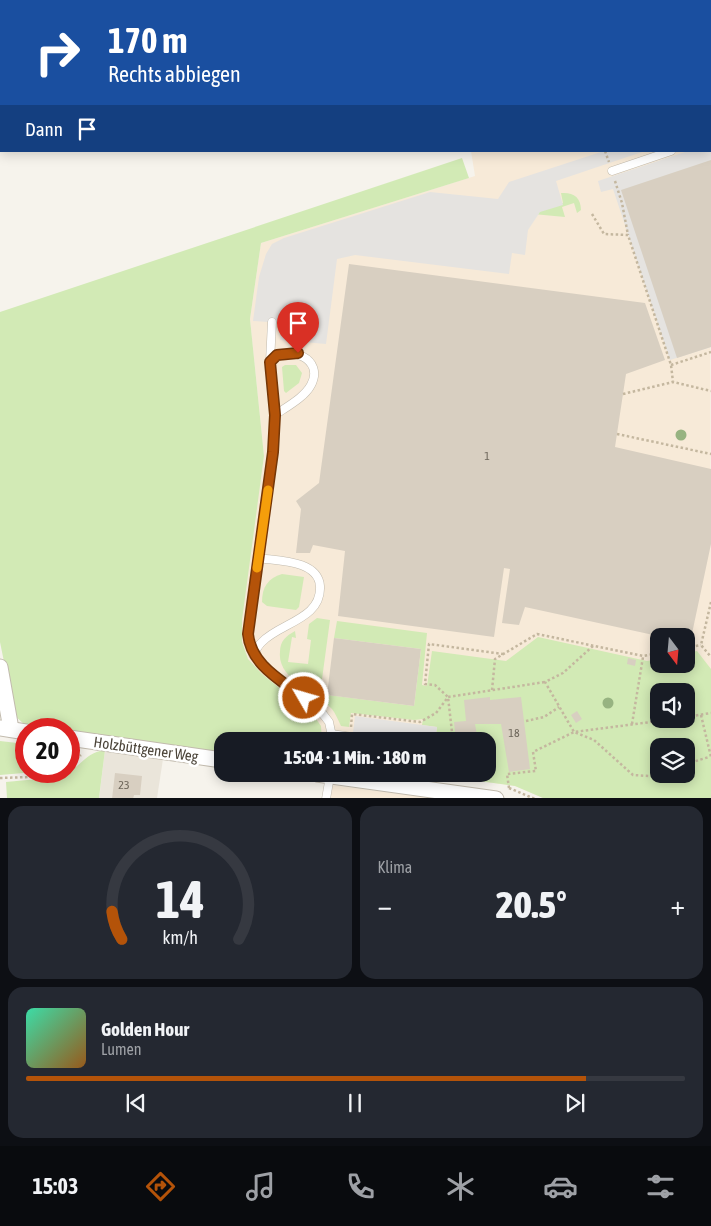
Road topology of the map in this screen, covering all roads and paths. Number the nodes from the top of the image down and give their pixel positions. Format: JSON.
{"nodes":[{"id":1,"x":605,"y":152,"type":"edge"},
{"id":2,"x":668,"y":152,"type":"edge"},
{"id":3,"x":612,"y":171,"type":"junction"},
{"id":4,"x":592,"y":214,"type":"dead end"},
{"id":5,"x":628,"y":235,"type":"junction"},
{"id":6,"x":272,"y":322,"type":"dead end"},
{"id":7,"x":711,"y":352,"type":"edge"},
{"id":8,"x":270,"y":362,"type":"junction"},
{"id":9,"x":671,"y":366,"type":"junction"},
{"id":10,"x":673,"y":382,"type":"junction"},
{"id":11,"x":711,"y":391,"type":"edge"},
{"id":12,"x":623,"y":394,"type":"dead end"},
{"id":13,"x":275,"y":415,"type":"junction"},
{"id":14,"x":617,"y":434,"type":"dead end"},
{"id":15,"x":711,"y":454,"type":"edge"},
{"id":16,"x":258,"y":558,"type":"junction"},
{"id":17,"x":711,"y":602,"type":"edge"},
{"id":18,"x":705,"y":631,"type":"junction"},
{"id":19,"x":711,"y":633,"type":"edge"},
{"id":20,"x":701,"y":645,"type":"junction"},
{"id":21,"x":593,"y":646,"type":"junction"},
{"id":22,"x":695,"y":646,"type":"edge"},
{"id":23,"x":505,"y":654,"type":"junction"},
{"id":24,"x":254,"y":655,"type":"junction"},
{"id":25,"x":650,"y":655,"type":"edge"},
{"id":26,"x":643,"y":656,"type":"junction"},
{"id":27,"x":711,"y":657,"type":"edge"},
{"id":28,"x":0,"y":666,"type":"edge"},
{"id":29,"x":545,"y":682,"type":"junction"},
{"id":30,"x":492,"y":690,"type":"junction"},
{"id":31,"x":448,"y":697,"type":"junction"},
{"id":32,"x":559,"y":707,"type":"junction"},
{"id":33,"x":711,"y":713,"type":"edge"},
{"id":34,"x":701,"y":715,"type":"junction"},
{"id":35,"x":695,"y":716,"type":"edge"},
{"id":36,"x":526,"y":721,"type":"dead end"},
{"id":37,"x":650,"y":722,"type":"edge"},
{"id":38,"x":632,"y":724,"type":"junction"},
{"id":39,"x":6,"y":728,"type":"edge"},
{"id":40,"x":331,"y":732,"type":"edge"},
{"id":41,"x":351,"y":732,"type":"edge"},
{"id":42,"x":453,"y":732,"type":"edge"},
{"id":43,"x":574,"y":732,"type":"junction"},
{"id":44,"x":80,"y":740,"type":"edge"},
{"id":45,"x":710,"y":757,"type":"edge"},
{"id":46,"x":214,"y":759,"type":"edge"},
{"id":47,"x":695,"y":761,"type":"edge"},
{"id":48,"x":650,"y":776,"type":"edge"},
{"id":49,"x":15,"y":777,"type":"edge"},
{"id":50,"x":0,"y":778,"type":"edge"},
{"id":51,"x":330,"y":782,"type":"edge"},
{"id":52,"x":382,"y":782,"type":"edge"},
{"id":53,"x":509,"y":788,"type":"dead end"},
{"id":54,"x":326,"y":798,"type":"edge"},
{"id":55,"x":496,"y":798,"type":"edge"}],
"edges":[{"from":1,"to":3,"type":"path"},
{"from":2,"to":3,"type":"lane"},
{"from":3,"to":5,"type":"path"},
{"from":4,"to":5,"type":"path"},
{"from":5,"to":9,"type":"path"},
{"from":6,"to":8,"type":"lane"},
{"from":7,"to":9,"type":"path"},
{"from":8,"to":13,"type":"lane"},
{"from":8,"to":13,"type":"lane"},
{"from":9,"to":10,"type":"path"},
{"from":10,"to":11,"type":"path"},
{"from":10,"to":12,"type":"path"},
{"from":13,"to":16,"type":"lane"},
{"from":14,"to":15,"type":"path"},
{"from":16,"to":24,"type":"lane"},
{"from":16,"to":24,"type":"lane"},
{"from":17,"to":18,"type":"path"},
{"from":18,"to":19,"type":"path"},
{"from":18,"to":20,"type":"path"},
{"from":20,"to":22,"type":"path"},
{"from":20,"to":27,"type":"path"},
{"from":21,"to":23,"type":"path"},
{"from":21,"to":26,"type":"path"},
{"from":21,"to":29,"type":"path"},
{"from":23,"to":30,"type":"path"},
{"from":23,"to":31,"type":"path"},
{"from":24,"to":40,"type":"lane"},
{"from":25,"to":26,"type":"path"},
{"from":26,"to":38,"type":"path"},
{"from":28,"to":39,"type":"street"},
{"from":29,"to":30,"type":"path"},
{"from":29,"to":32,"type":"path"},
{"from":30,"to":31,"type":"path"},
{"from":31,"to":41,"type":"path"},
{"from":31,"to":42,"type":"path"},
{"from":32,"to":36,"type":"path"},
{"from":32,"to":43,"type":"path"},
{"from":33,"to":34,"type":"path"},
{"from":34,"to":35,"type":"path"},
{"from":34,"to":45,"type":"path"},
{"from":37,"to":38,"type":"path"},
{"from":38,"to":43,"type":"path"},
{"from":43,"to":48,"type":"path"},
{"from":43,"to":53,"type":"path"},
{"from":44,"to":46,"type":"street","name":"Holzbüttgener Weg"},
{"from":45,"to":47,"type":"path"},
{"from":49,"to":50,"type":"path"},
{"from":51,"to":54,"type":"lane"},
{"from":52,"to":55,"type":"street"}]}
